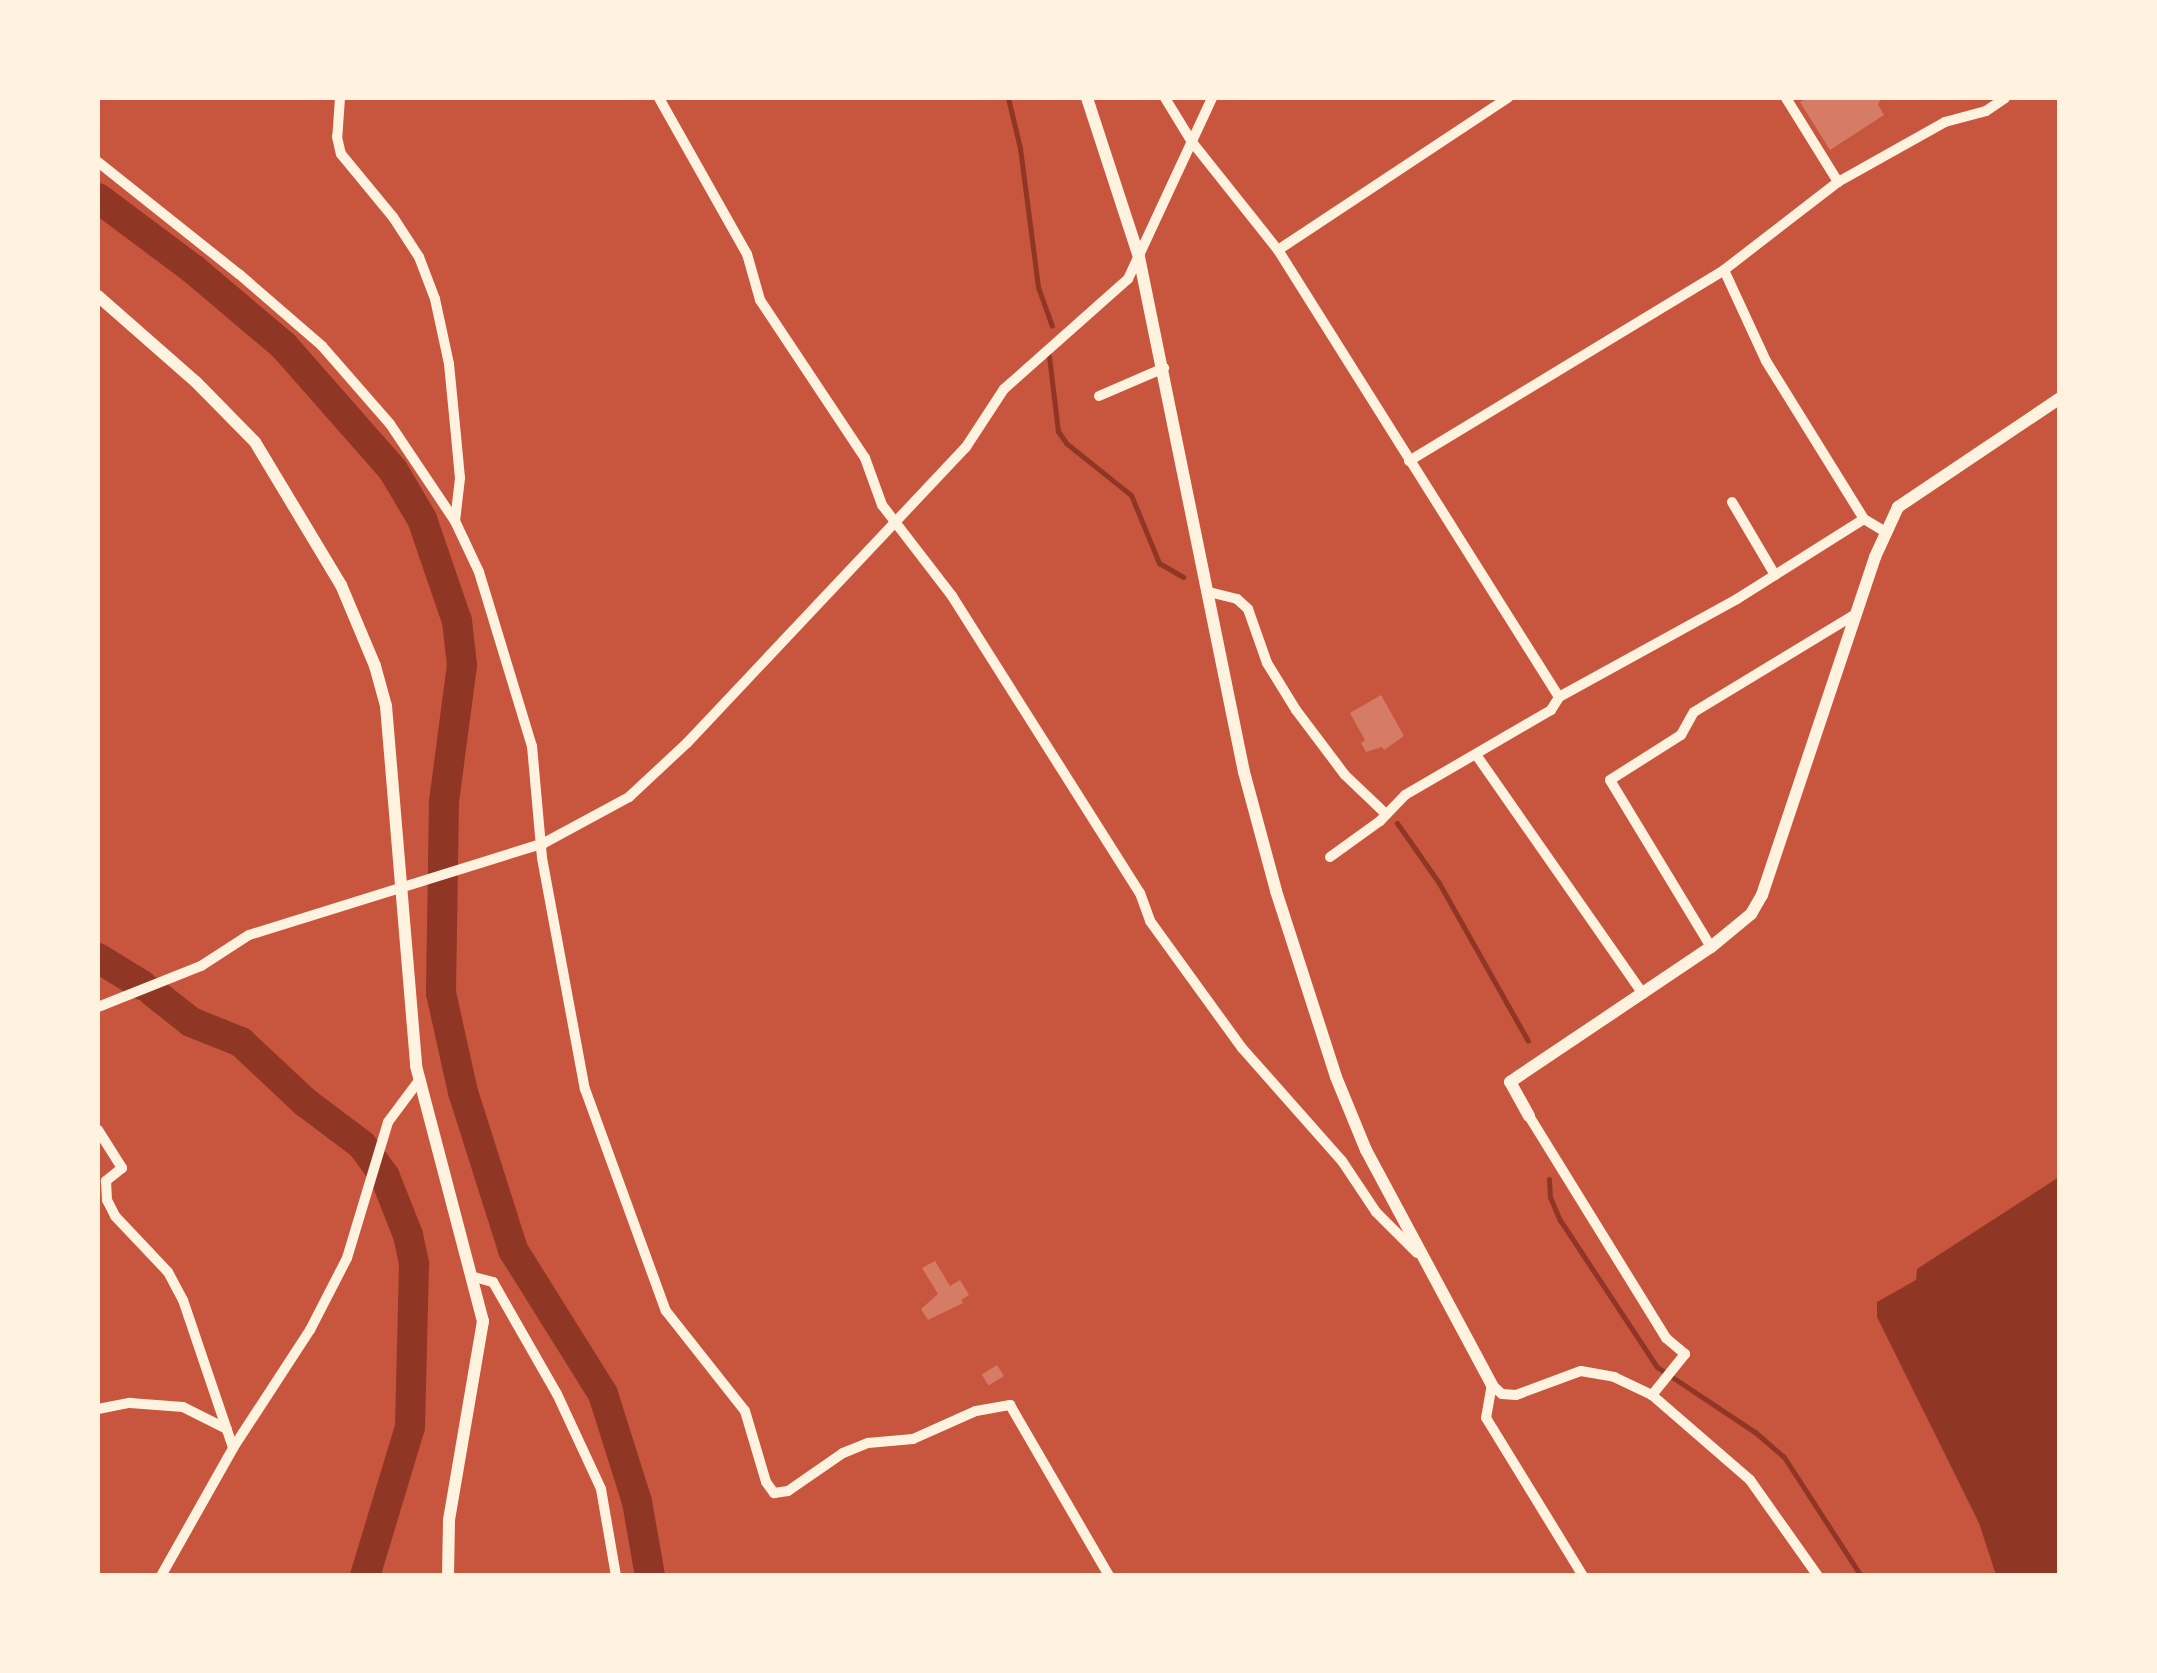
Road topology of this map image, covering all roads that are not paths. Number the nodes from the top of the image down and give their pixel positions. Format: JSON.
{"nodes":[{"id":1,"x":340,"y":98,"type":"edge"},
{"id":2,"x":1087,"y":98,"type":"edge"},
{"id":3,"x":1166,"y":98,"type":"edge"},
{"id":4,"x":1212,"y":98,"type":"edge"},
{"id":5,"x":1508,"y":98,"type":"edge"},
{"id":6,"x":1786,"y":98,"type":"edge"},
{"id":7,"x":2005,"y":98,"type":"edge"},
{"id":8,"x":664,"y":99,"type":"edge"},
{"id":9,"x":1192,"y":142,"type":"junction"},
{"id":10,"x":98,"y":162,"type":"edge"},
{"id":11,"x":1838,"y":182,"type":"junction"},
{"id":12,"x":1278,"y":250,"type":"junction"},
{"id":13,"x":1139,"y":258,"type":"junction"},
{"id":14,"x":1724,"y":270,"type":"junction"},
{"id":15,"x":98,"y":296,"type":"edge"},
{"id":16,"x":1164,"y":368,"type":"junction"},
{"id":17,"x":1099,"y":396,"type":"dead end"},
{"id":18,"x":2060,"y":398,"type":"edge"},
{"id":19,"x":1410,"y":462,"type":"junction"},
{"id":20,"x":1732,"y":502,"type":"dead end"},
{"id":21,"x":1864,"y":518,"type":"junction"},
{"id":22,"x":454,"y":521,"type":"junction"},
{"id":23,"x":894,"y":522,"type":"junction"},
{"id":24,"x":1884,"y":531,"type":"junction"},
{"id":25,"x":1775,"y":575,"type":"junction"},
{"id":26,"x":1208,"y":592,"type":"junction"},
{"id":27,"x":1856,"y":614,"type":"junction"},
{"id":28,"x":1559,"y":696,"type":"junction"},
{"id":29,"x":1477,"y":756,"type":"junction"},
{"id":30,"x":1386,"y":814,"type":"junction"},
{"id":31,"x":544,"y":843,"type":"junction"},
{"id":32,"x":1330,"y":857,"type":"dead end"},
{"id":33,"x":410,"y":885,"type":"junction"},
{"id":34,"x":1712,"y":947,"type":"junction"},
{"id":35,"x":1643,"y":994,"type":"junction"},
{"id":36,"x":98,"y":1007,"type":"edge"},
{"id":37,"x":420,"y":1079,"type":"junction"},
{"id":38,"x":1529,"y":1116,"type":"joint"},
{"id":39,"x":98,"y":1130,"type":"edge"},
{"id":40,"x":1417,"y":1253,"type":"junction"},
{"id":41,"x":474,"y":1277,"type":"junction"},
{"id":42,"x":1492,"y":1385,"type":"junction"},
{"id":43,"x":1652,"y":1395,"type":"junction"},
{"id":44,"x":98,"y":1408,"type":"edge"},
{"id":45,"x":227,"y":1429,"type":"junction"},
{"id":46,"x":233,"y":1448,"type":"junction"},
{"id":47,"x":161,"y":1576,"type":"edge"},
{"id":48,"x":448,"y":1576,"type":"edge"},
{"id":49,"x":616,"y":1576,"type":"edge"},
{"id":50,"x":1109,"y":1576,"type":"edge"},
{"id":51,"x":1583,"y":1576,"type":"edge"},
{"id":52,"x":1818,"y":1576,"type":"edge"}],
"edges":[{"from":1,"to":22,"type":"street"},
{"from":2,"to":13,"type":"street"},
{"from":3,"to":9,"type":"street"},
{"from":4,"to":9,"type":"street"},
{"from":5,"to":12,"type":"street"},
{"from":6,"to":11,"type":"street"},
{"from":7,"to":11,"type":"street"},
{"from":8,"to":23,"type":"street"},
{"from":9,"to":12,"type":"street"},
{"from":9,"to":13,"type":"street"},
{"from":10,"to":22,"type":"street"},
{"from":11,"to":14,"type":"street"},
{"from":12,"to":19,"type":"street"},
{"from":13,"to":16,"type":"street"},
{"from":13,"to":23,"type":"street"},
{"from":14,"to":19,"type":"street"},
{"from":14,"to":21,"type":"street"},
{"from":15,"to":33,"type":"street"},
{"from":16,"to":17,"type":"street"},
{"from":16,"to":26,"type":"street"},
{"from":18,"to":24,"type":"street"},
{"from":19,"to":28,"type":"street"},
{"from":20,"to":25,"type":"street"},
{"from":21,"to":24,"type":"street"},
{"from":21,"to":25,"type":"street"},
{"from":22,"to":31,"type":"street"},
{"from":23,"to":31,"type":"street"},
{"from":23,"to":40,"type":"street"},
{"from":24,"to":27,"type":"street"},
{"from":25,"to":28,"type":"street"},
{"from":26,"to":30,"type":"street"},
{"from":26,"to":40,"type":"street"},
{"from":27,"to":34,"type":"street"},
{"from":27,"to":34,"type":"street"},
{"from":28,"to":29,"type":"street"},
{"from":29,"to":30,"type":"street"},
{"from":29,"to":35,"type":"street"},
{"from":30,"to":32,"type":"street"},
{"from":31,"to":33,"type":"street"},
{"from":31,"to":50,"type":"street"},
{"from":33,"to":36,"type":"street"},
{"from":33,"to":37,"type":"street"},
{"from":34,"to":35,"type":"street"},
{"from":35,"to":38,"type":"street"},
{"from":37,"to":41,"type":"street"},
{"from":37,"to":46,"type":"street"},
{"from":38,"to":43,"type":"street"},
{"from":39,"to":45,"type":"street"},
{"from":40,"to":42,"type":"street"},
{"from":41,"to":48,"type":"street"},
{"from":41,"to":49,"type":"street"},
{"from":42,"to":43,"type":"street"},
{"from":42,"to":51,"type":"street"},
{"from":43,"to":52,"type":"street"},
{"from":44,"to":45,"type":"street"},
{"from":45,"to":46,"type":"street"},
{"from":46,"to":47,"type":"street"}]}
